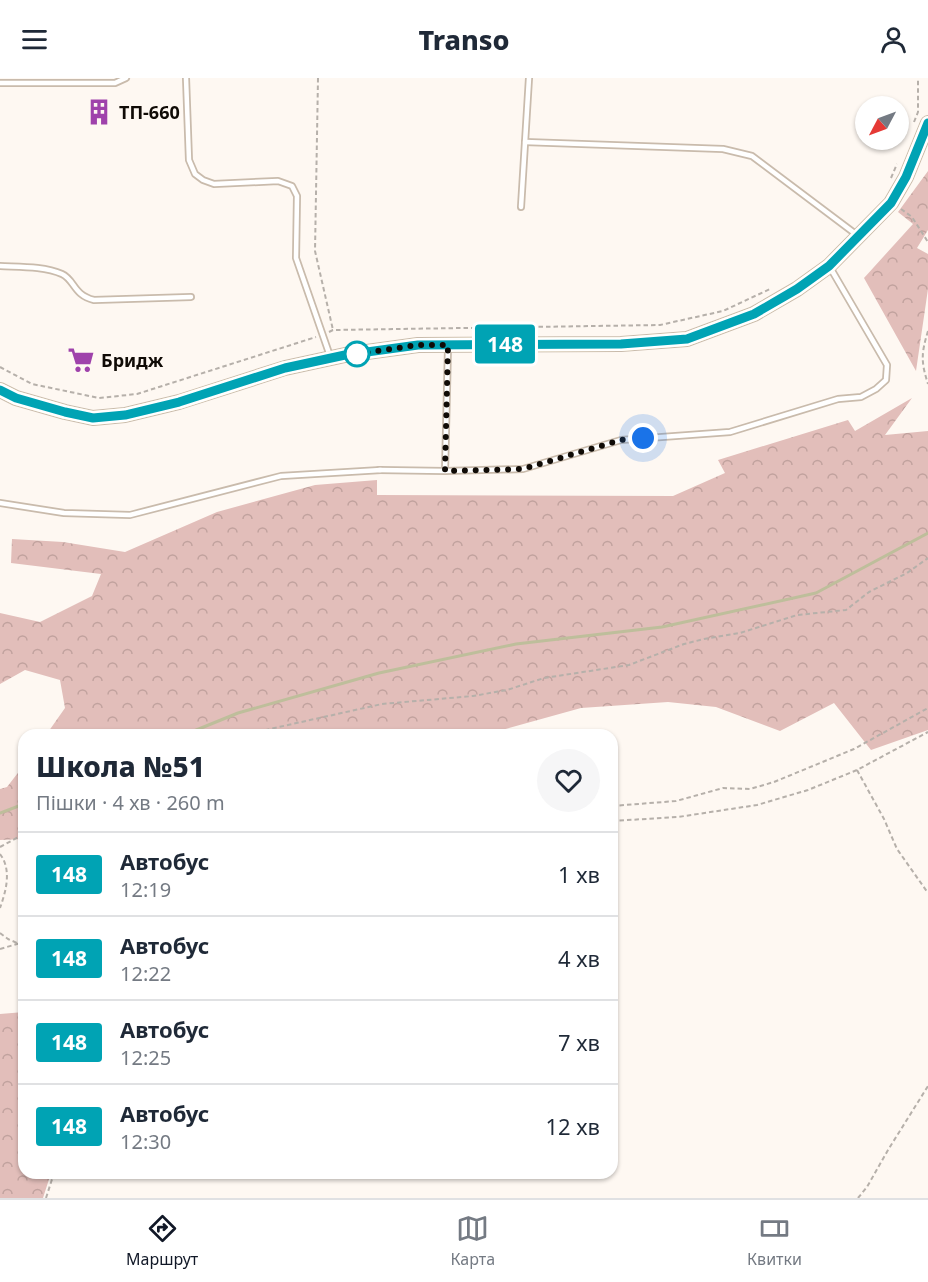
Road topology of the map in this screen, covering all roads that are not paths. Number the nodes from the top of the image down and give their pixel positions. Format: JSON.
{"nodes":[{"id":1,"x":126,"y":78,"type":"edge"},
{"id":2,"x":186,"y":78,"type":"edge"},
{"id":3,"x":529,"y":78,"type":"edge"},
{"id":4,"x":0,"y":83,"type":"edge"},
{"id":5,"x":928,"y":123,"type":"edge"},
{"id":6,"x":525,"y":142,"type":"junction"},
{"id":7,"x":521,"y":207,"type":"dead end"},
{"id":8,"x":860,"y":237,"type":"junction"},
{"id":9,"x":0,"y":266,"type":"edge"},
{"id":10,"x":829,"y":266,"type":"junction"},
{"id":11,"x":191,"y":297,"type":"dead end"},
{"id":12,"x":448,"y":345,"type":"junction"},
{"id":13,"x":330,"y":358,"type":"junction"},
{"id":14,"x":0,"y":390,"type":"edge"},
{"id":15,"x":445,"y":471,"type":"junction"},
{"id":16,"x":0,"y":503,"type":"edge"}],
"edges":[{"from":1,"to":4,"type":"lane"},
{"from":2,"to":13,"type":"lane"},
{"from":3,"to":6,"type":"lane"},
{"from":5,"to":8,"type":"street"},
{"from":6,"to":7,"type":"lane"},
{"from":6,"to":8,"type":"lane"},
{"from":8,"to":10,"type":"street"},
{"from":9,"to":11,"type":"lane"},
{"from":10,"to":12,"type":"street"},
{"from":10,"to":15,"type":"lane"},
{"from":12,"to":13,"type":"street"},
{"from":12,"to":15,"type":"lane"},
{"from":13,"to":14,"type":"street"},
{"from":15,"to":16,"type":"lane"}]}
